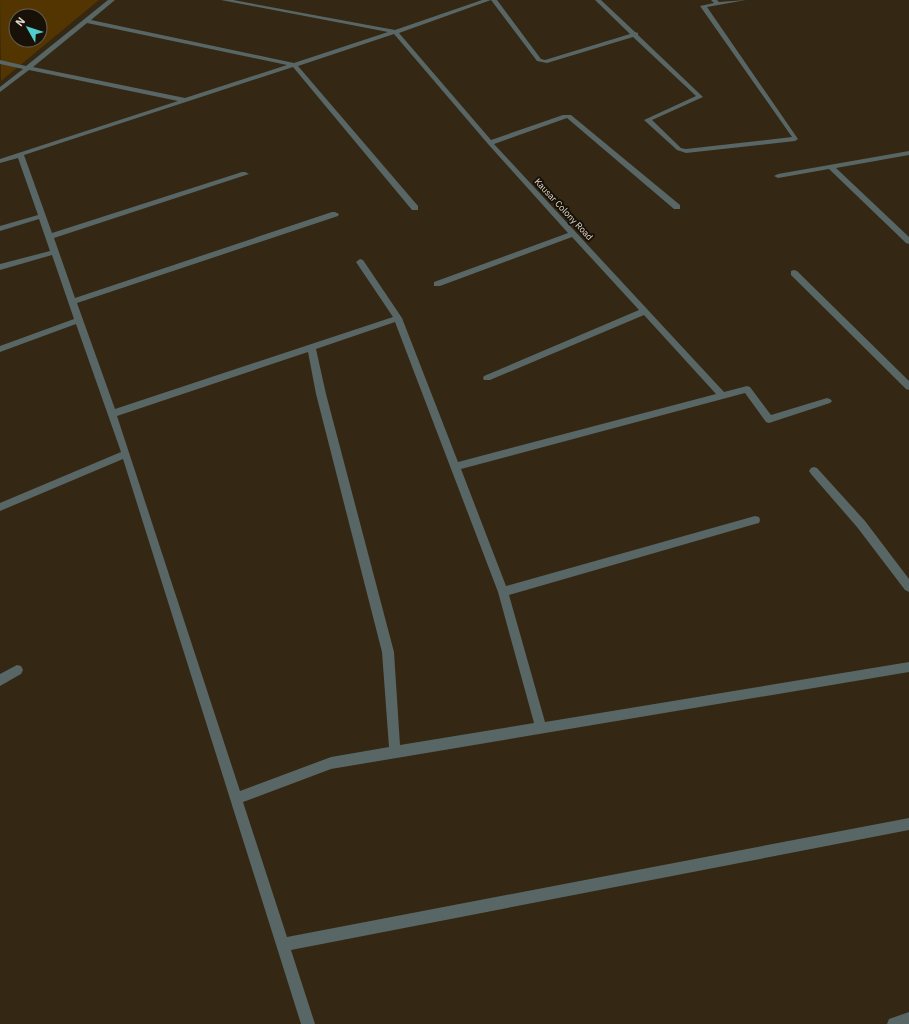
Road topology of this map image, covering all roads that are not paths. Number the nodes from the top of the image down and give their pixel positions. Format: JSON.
{"nodes":[{"id":1,"x":112,"y":0,"type":"edge"},
{"id":2,"x":224,"y":0,"type":"edge"},
{"id":3,"x":488,"y":0,"type":"edge"},
{"id":4,"x":494,"y":0,"type":"edge"},
{"id":5,"x":598,"y":0,"type":"edge"},
{"id":6,"x":743,"y":0,"type":"edge"},
{"id":7,"x":716,"y":2,"type":"edge"},
{"id":8,"x":87,"y":21,"type":"junction"},
{"id":9,"x":395,"y":32,"type":"junction"},
{"id":10,"x":636,"y":34,"type":"junction"},
{"id":11,"x":0,"y":62,"type":"edge"},
{"id":12,"x":294,"y":65,"type":"junction"},
{"id":13,"x":26,"y":69,"type":"junction"},
{"id":14,"x":0,"y":90,"type":"edge"},
{"id":15,"x":186,"y":100,"type":"junction"},
{"id":16,"x":490,"y":143,"type":"junction"},
{"id":17,"x":909,"y":153,"type":"edge"},
{"id":18,"x":20,"y":154,"type":"junction"},
{"id":19,"x":0,"y":161,"type":"edge"},
{"id":20,"x":831,"y":167,"type":"junction"},
{"id":21,"x":245,"y":174,"type":"dead end"},
{"id":22,"x":778,"y":176,"type":"dead end"},
{"id":23,"x":677,"y":207,"type":"dead end"},
{"id":24,"x":415,"y":208,"type":"dead end"},
{"id":25,"x":336,"y":214,"type":"dead end"},
{"id":26,"x":42,"y":216,"type":"junction"},
{"id":27,"x":0,"y":229,"type":"edge"},
{"id":28,"x":573,"y":234,"type":"junction"},
{"id":29,"x":49,"y":237,"type":"junction"},
{"id":30,"x":909,"y":241,"type":"edge"},
{"id":31,"x":55,"y":252,"type":"junction"},
{"id":32,"x":360,"y":262,"type":"dead end"},
{"id":33,"x":0,"y":267,"type":"edge"},
{"id":34,"x":794,"y":273,"type":"dead end"},
{"id":35,"x":437,"y":284,"type":"dead end"},
{"id":36,"x":72,"y":302,"type":"junction"},
{"id":37,"x":646,"y":311,"type":"junction"},
{"id":38,"x":398,"y":318,"type":"junction"},
{"id":39,"x":79,"y":320,"type":"junction"},
{"id":40,"x":311,"y":346,"type":"junction"},
{"id":41,"x":0,"y":349,"type":"edge"},
{"id":42,"x":487,"y":378,"type":"dead end"},
{"id":43,"x":909,"y":387,"type":"edge"},
{"id":44,"x":722,"y":395,"type":"junction"},
{"id":45,"x":826,"y":402,"type":"dead end"},
{"id":46,"x":112,"y":414,"type":"junction"},
{"id":47,"x":126,"y":454,"type":"junction"},
{"id":48,"x":455,"y":467,"type":"junction"},
{"id":49,"x":814,"y":471,"type":"dead end"},
{"id":50,"x":0,"y":508,"type":"edge"},
{"id":51,"x":755,"y":520,"type":"dead end"},
{"id":52,"x":909,"y":586,"type":"edge"},
{"id":53,"x":503,"y":592,"type":"junction"},
{"id":54,"x":909,"y":667,"type":"edge"},
{"id":55,"x":17,"y":670,"type":"dead end"},
{"id":56,"x":0,"y":680,"type":"edge"},
{"id":57,"x":542,"y":728,"type":"junction"},
{"id":58,"x":395,"y":753,"type":"junction"},
{"id":59,"x":236,"y":799,"type":"junction"},
{"id":60,"x":909,"y":824,"type":"edge"},
{"id":61,"x":283,"y":945,"type":"junction"},
{"id":62,"x":909,"y":1019,"type":"edge"},
{"id":63,"x":308,"y":1024,"type":"edge"},
{"id":64,"x":894,"y":1024,"type":"edge"}],
"edges":[{"from":1,"to":8,"type":"street"},
{"from":2,"to":9,"type":"street"},
{"from":3,"to":9,"type":"street"},
{"from":4,"to":10,"type":"street"},
{"from":5,"to":10,"type":"street"},
{"from":6,"to":7,"type":"street"},
{"from":7,"to":10,"type":"street"},
{"from":8,"to":12,"type":"street"},
{"from":8,"to":13,"type":"street"},
{"from":9,"to":12,"type":"street"},
{"from":9,"to":16,"type":"street","name":"Kausar Colony Road"},
{"from":11,"to":13,"type":"street"},
{"from":12,"to":15,"type":"street"},
{"from":12,"to":24,"type":"street"},
{"from":13,"to":14,"type":"street"},
{"from":13,"to":15,"type":"street"},
{"from":15,"to":18,"type":"street"},
{"from":16,"to":23,"type":"street"},
{"from":16,"to":28,"type":"street","name":"Kausar Colony Road"},
{"from":17,"to":20,"type":"street"},
{"from":18,"to":19,"type":"street"},
{"from":18,"to":26,"type":"street"},
{"from":20,"to":22,"type":"street"},
{"from":20,"to":30,"type":"street"},
{"from":21,"to":29,"type":"street"},
{"from":25,"to":36,"type":"street"},
{"from":26,"to":27,"type":"street"},
{"from":26,"to":29,"type":"street"},
{"from":28,"to":35,"type":"street"},
{"from":28,"to":37,"type":"street","name":"Kausar Colony Road"},
{"from":29,"to":31,"type":"street"},
{"from":31,"to":33,"type":"street"},
{"from":31,"to":36,"type":"street"},
{"from":32,"to":38,"type":"street"},
{"from":34,"to":43,"type":"street"},
{"from":36,"to":39,"type":"street"},
{"from":37,"to":42,"type":"street"},
{"from":37,"to":44,"type":"street","name":"Kausar Colony Road"},
{"from":38,"to":40,"type":"street"},
{"from":38,"to":48,"type":"street"},
{"from":39,"to":41,"type":"street"},
{"from":39,"to":46,"type":"street"},
{"from":40,"to":46,"type":"street"},
{"from":40,"to":58,"type":"street"},
{"from":44,"to":45,"type":"street"},
{"from":44,"to":48,"type":"street"},
{"from":46,"to":47,"type":"street"},
{"from":47,"to":50,"type":"street"},
{"from":47,"to":59,"type":"street"},
{"from":48,"to":53,"type":"street"},
{"from":49,"to":52,"type":"street"},
{"from":51,"to":53,"type":"street"},
{"from":53,"to":57,"type":"street"},
{"from":54,"to":57,"type":"street"},
{"from":55,"to":56,"type":"street"},
{"from":57,"to":58,"type":"street"},
{"from":58,"to":59,"type":"street"},
{"from":59,"to":61,"type":"street"},
{"from":60,"to":61,"type":"street"},
{"from":61,"to":63,"type":"street"},
{"from":62,"to":64,"type":"street"}]}
